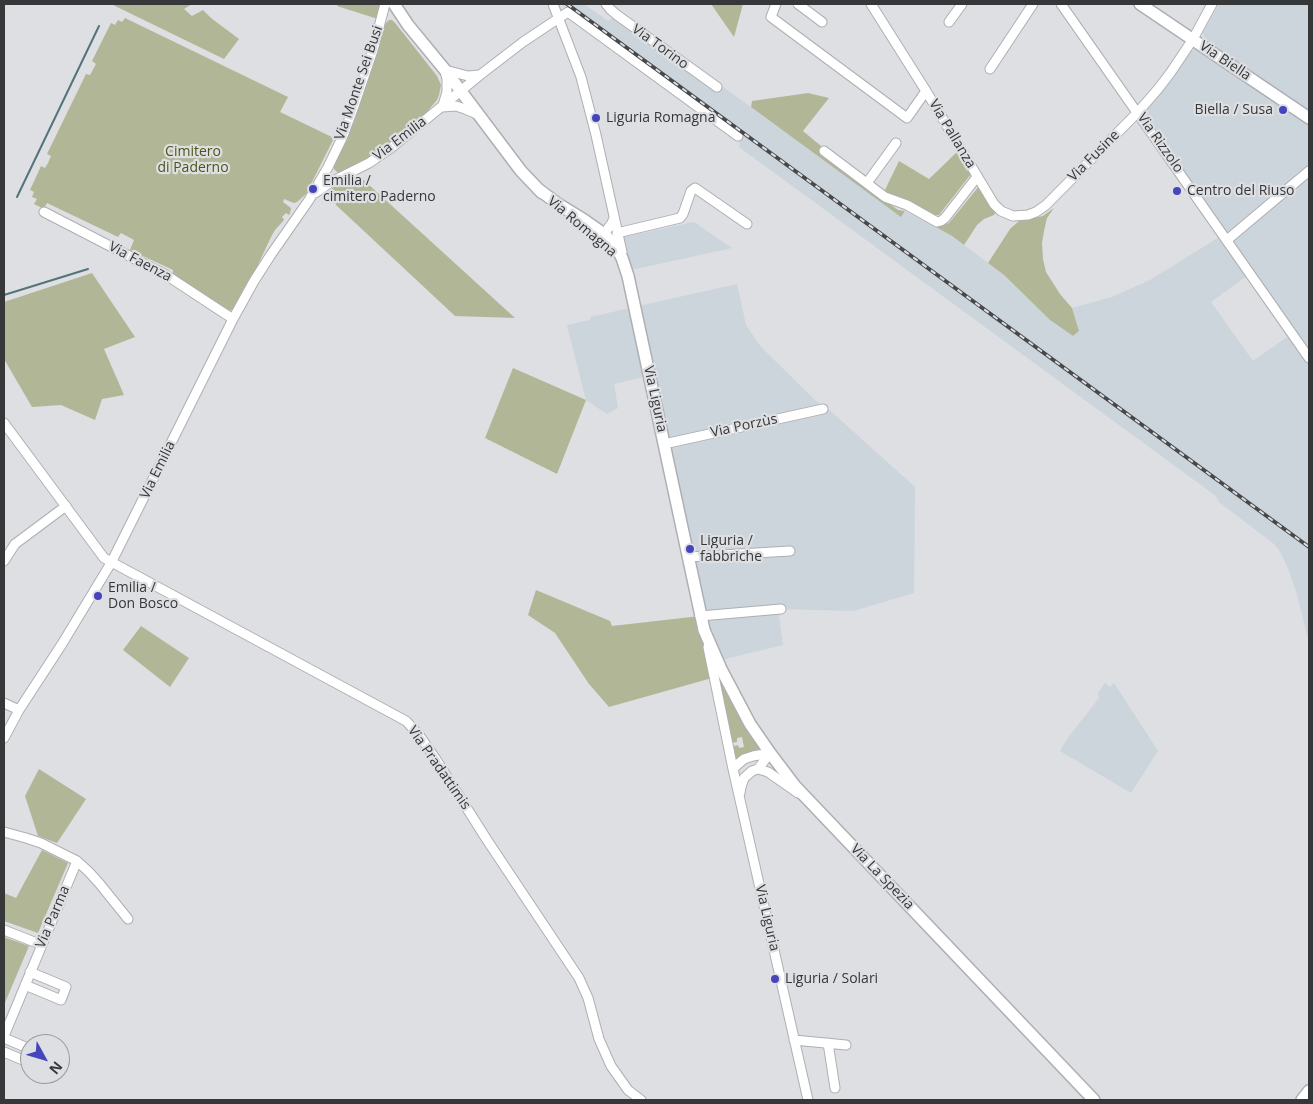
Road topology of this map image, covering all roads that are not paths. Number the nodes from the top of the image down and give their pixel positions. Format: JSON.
{"nodes":[{"id":1,"x":385,"y":4,"type":"edge"},
{"id":2,"x":394,"y":4,"type":"edge"},
{"id":3,"x":552,"y":4,"type":"edge"},
{"id":4,"x":606,"y":4,"type":"edge"},
{"id":5,"x":776,"y":4,"type":"edge"},
{"id":6,"x":798,"y":4,"type":"edge"},
{"id":7,"x":871,"y":4,"type":"edge"},
{"id":8,"x":962,"y":4,"type":"edge"},
{"id":9,"x":1033,"y":4,"type":"edge"},
{"id":10,"x":1061,"y":4,"type":"edge"},
{"id":11,"x":1140,"y":4,"type":"edge"},
{"id":12,"x":1212,"y":4,"type":"edge"},
{"id":13,"x":558,"y":18,"type":"junction"},
{"id":14,"x":822,"y":22,"type":"dead end"},
{"id":15,"x":949,"y":22,"type":"dead end"},
{"id":16,"x":1193,"y":38,"type":"junction"},
{"id":17,"x":990,"y":69,"type":"dead end"},
{"id":18,"x":445,"y":70,"type":"junction"},
{"id":19,"x":480,"y":75,"type":"junction"},
{"id":20,"x":717,"y":88,"type":"dead end"},
{"id":21,"x":460,"y":90,"type":"junction"},
{"id":22,"x":926,"y":91,"type":"junction"},
{"id":23,"x":441,"y":107,"type":"junction"},
{"id":24,"x":1138,"y":112,"type":"junction"},
{"id":25,"x":481,"y":118,"type":"junction"},
{"id":26,"x":1309,"y":118,"type":"edge"},
{"id":27,"x":738,"y":136,"type":"dead end"},
{"id":28,"x":896,"y":144,"type":"dead end"},
{"id":29,"x":824,"y":151,"type":"dead end"},
{"id":30,"x":1309,"y":171,"type":"edge"},
{"id":31,"x":978,"y":177,"type":"junction"},
{"id":32,"x":331,"y":182,"type":"junction"},
{"id":33,"x":867,"y":183,"type":"junction"},
{"id":34,"x":316,"y":187,"type":"junction"},
{"id":35,"x":309,"y":200,"type":"junction"},
{"id":36,"x":44,"y":212,"type":"dead end"},
{"id":37,"x":1013,"y":216,"type":"joint"},
{"id":38,"x":614,"y":218,"type":"junction"},
{"id":39,"x":746,"y":224,"type":"dead end"},
{"id":40,"x":1227,"y":240,"type":"junction"},
{"id":41,"x":612,"y":241,"type":"junction"},
{"id":42,"x":625,"y":266,"type":"joint"},
{"id":43,"x":234,"y":319,"type":"junction"},
{"id":44,"x":1309,"y":358,"type":"edge"},
{"id":45,"x":823,"y":409,"type":"dead end"},
{"id":46,"x":4,"y":423,"type":"edge"},
{"id":47,"x":664,"y":444,"type":"junction"},
{"id":48,"x":66,"y":506,"type":"junction"},
{"id":49,"x":790,"y":551,"type":"dead end"},
{"id":50,"x":688,"y":558,"type":"junction"},
{"id":51,"x":4,"y":561,"type":"edge"},
{"id":52,"x":111,"y":563,"type":"junction"},
{"id":53,"x":781,"y":609,"type":"dead end"},
{"id":54,"x":700,"y":616,"type":"junction"},
{"id":55,"x":704,"y":630,"type":"junction"},
{"id":56,"x":4,"y":703,"type":"edge"},
{"id":57,"x":19,"y":710,"type":"junction"},
{"id":58,"x":4,"y":738,"type":"edge"},
{"id":59,"x":770,"y":753,"type":"junction"},
{"id":60,"x":733,"y":769,"type":"junction"},
{"id":61,"x":758,"y":769,"type":"junction"},
{"id":62,"x":740,"y":796,"type":"junction"},
{"id":63,"x":808,"y":798,"type":"junction"},
{"id":64,"x":4,"y":832,"type":"edge"},
{"id":65,"x":77,"y":861,"type":"junction"},
{"id":66,"x":128,"y":919,"type":"dead end"},
{"id":67,"x":4,"y":930,"type":"edge"},
{"id":68,"x":42,"y":945,"type":"junction"},
{"id":69,"x":30,"y":972,"type":"junction"},
{"id":70,"x":25,"y":985,"type":"junction"},
{"id":71,"x":4,"y":1037,"type":"edge"},
{"id":72,"x":794,"y":1040,"type":"junction"},
{"id":73,"x":828,"y":1043,"type":"junction"},
{"id":74,"x":20,"y":1044,"type":"edge"},
{"id":75,"x":846,"y":1045,"type":"dead end"},
{"id":76,"x":4,"y":1052,"type":"edge"},
{"id":77,"x":20,"y":1059,"type":"edge"},
{"id":78,"x":835,"y":1088,"type":"dead end"},
{"id":79,"x":1309,"y":1091,"type":"edge"},
{"id":80,"x":640,"y":1100,"type":"edge"},
{"id":81,"x":808,"y":1100,"type":"edge"},
{"id":82,"x":1094,"y":1100,"type":"edge"},
{"id":83,"x":1302,"y":1100,"type":"edge"}],
"edges":[{"from":1,"to":34,"type":"street","name":"Via Monte Sei Busi"},
{"from":2,"to":18,"type":"main road","name":"Via Romagna"},
{"from":3,"to":13,"type":"street"},
{"from":4,"to":20,"type":"street","name":"Via Torino"},
{"from":5,"to":22,"type":"street","name":"Via Pallanza"},
{"from":6,"to":14,"type":"street"},
{"from":7,"to":22,"type":"street","name":"Via Pallanza"},
{"from":8,"to":15,"type":"street"},
{"from":9,"to":17,"type":"street"},
{"from":10,"to":24,"type":"street","name":"Via Rizzolo"},
{"from":11,"to":16,"type":"main road","name":"Via Biella"},
{"from":12,"to":16,"type":"street","name":"Via Fusine"},
{"from":13,"to":19,"type":"street","name":"Via Emilia"},
{"from":13,"to":27,"type":"street"},
{"from":13,"to":38,"type":"street"},
{"from":16,"to":24,"type":"street","name":"Via Fusine"},
{"from":16,"to":26,"type":"main road","name":"Via Biella"},
{"from":18,"to":19,"type":"street"},
{"from":18,"to":21,"type":"main road","name":"Via Romagna"},
{"from":18,"to":23,"type":"street"},
{"from":19,"to":21,"type":"street","name":"Via Emilia"},
{"from":21,"to":23,"type":"street","name":"Via Emilia"},
{"from":21,"to":25,"type":"main road","name":"Via Romagna"},
{"from":22,"to":31,"type":"street","name":"Via Pallanza"},
{"from":23,"to":25,"type":"street"},
{"from":23,"to":32,"type":"street","name":"Via Emilia"},
{"from":24,"to":37,"type":"street","name":"Via Fusine"},
{"from":24,"to":40,"type":"street","name":"Via Rizzolo"},
{"from":25,"to":41,"type":"main road","name":"Via Romagna"},
{"from":28,"to":33,"type":"street"},
{"from":29,"to":33,"type":"street","name":"Via Pallanza"},
{"from":30,"to":40,"type":"street"},
{"from":31,"to":33,"type":"street","name":"Via Pallanza"},
{"from":31,"to":37,"type":"street","name":"Via Pallanza"},
{"from":32,"to":34,"type":"street","name":"Via Emilia"},
{"from":32,"to":35,"type":"street","name":"Via Emilia"},
{"from":34,"to":35,"type":"street","name":"Via Emilia"},
{"from":35,"to":43,"type":"street","name":"Via Emilia"},
{"from":36,"to":43,"type":"street","name":"Via Faenza"},
{"from":38,"to":41,"type":"street"},
{"from":38,"to":41,"type":"street"},
{"from":39,"to":41,"type":"street"},
{"from":40,"to":44,"type":"street","name":"Via Rizzolo"},
{"from":41,"to":42,"type":"main road","name":"Via Romagna"},
{"from":42,"to":47,"type":"main road","name":"Via Liguria"},
{"from":43,"to":52,"type":"street","name":"Via Emilia"},
{"from":45,"to":47,"type":"street","name":"Via Porzùs"},
{"from":46,"to":48,"type":"street","name":"Via Pradattimis"},
{"from":47,"to":50,"type":"main road","name":"Via Liguria"},
{"from":48,"to":51,"type":"street"},
{"from":48,"to":52,"type":"street","name":"Via Pradattimis"},
{"from":49,"to":50,"type":"street"},
{"from":50,"to":54,"type":"main road","name":"Via Liguria"},
{"from":52,"to":57,"type":"street","name":"Via Emilia"},
{"from":52,"to":80,"type":"street","name":"Via Pradattimis"},
{"from":53,"to":54,"type":"street"},
{"from":54,"to":55,"type":"main road","name":"Via Liguria"},
{"from":55,"to":59,"type":"main road","name":"Via La Spezia"},
{"from":55,"to":60,"type":"street","name":"Via Liguria"},
{"from":56,"to":57,"type":"street"},
{"from":57,"to":58,"type":"street","name":"Via Emilia"},
{"from":59,"to":60,"type":"street"},
{"from":59,"to":61,"type":"street"},
{"from":59,"to":63,"type":"main road","name":"Via La Spezia"},
{"from":60,"to":62,"type":"street","name":"Via Liguria"},
{"from":61,"to":62,"type":"street"},
{"from":61,"to":63,"type":"street"},
{"from":62,"to":72,"type":"street","name":"Via Liguria"},
{"from":63,"to":82,"type":"main road","name":"Via La Spezia"},
{"from":64,"to":65,"type":"street"},
{"from":65,"to":66,"type":"street"},
{"from":65,"to":68,"type":"street","name":"Via Parma"},
{"from":67,"to":68,"type":"street"},
{"from":68,"to":69,"type":"street","name":"Via Parma"},
{"from":69,"to":70,"type":"street","name":"Via Parma"},
{"from":69,"to":70,"type":"street"},
{"from":70,"to":71,"type":"street","name":"Via Parma"},
{"from":71,"to":74,"type":"street","name":"Via Parma"},
{"from":72,"to":73,"type":"street"},
{"from":72,"to":81,"type":"street","name":"Via Liguria"},
{"from":73,"to":75,"type":"street"},
{"from":73,"to":78,"type":"street"},
{"from":76,"to":77,"type":"street"},
{"from":79,"to":83,"type":"main road"}]}
